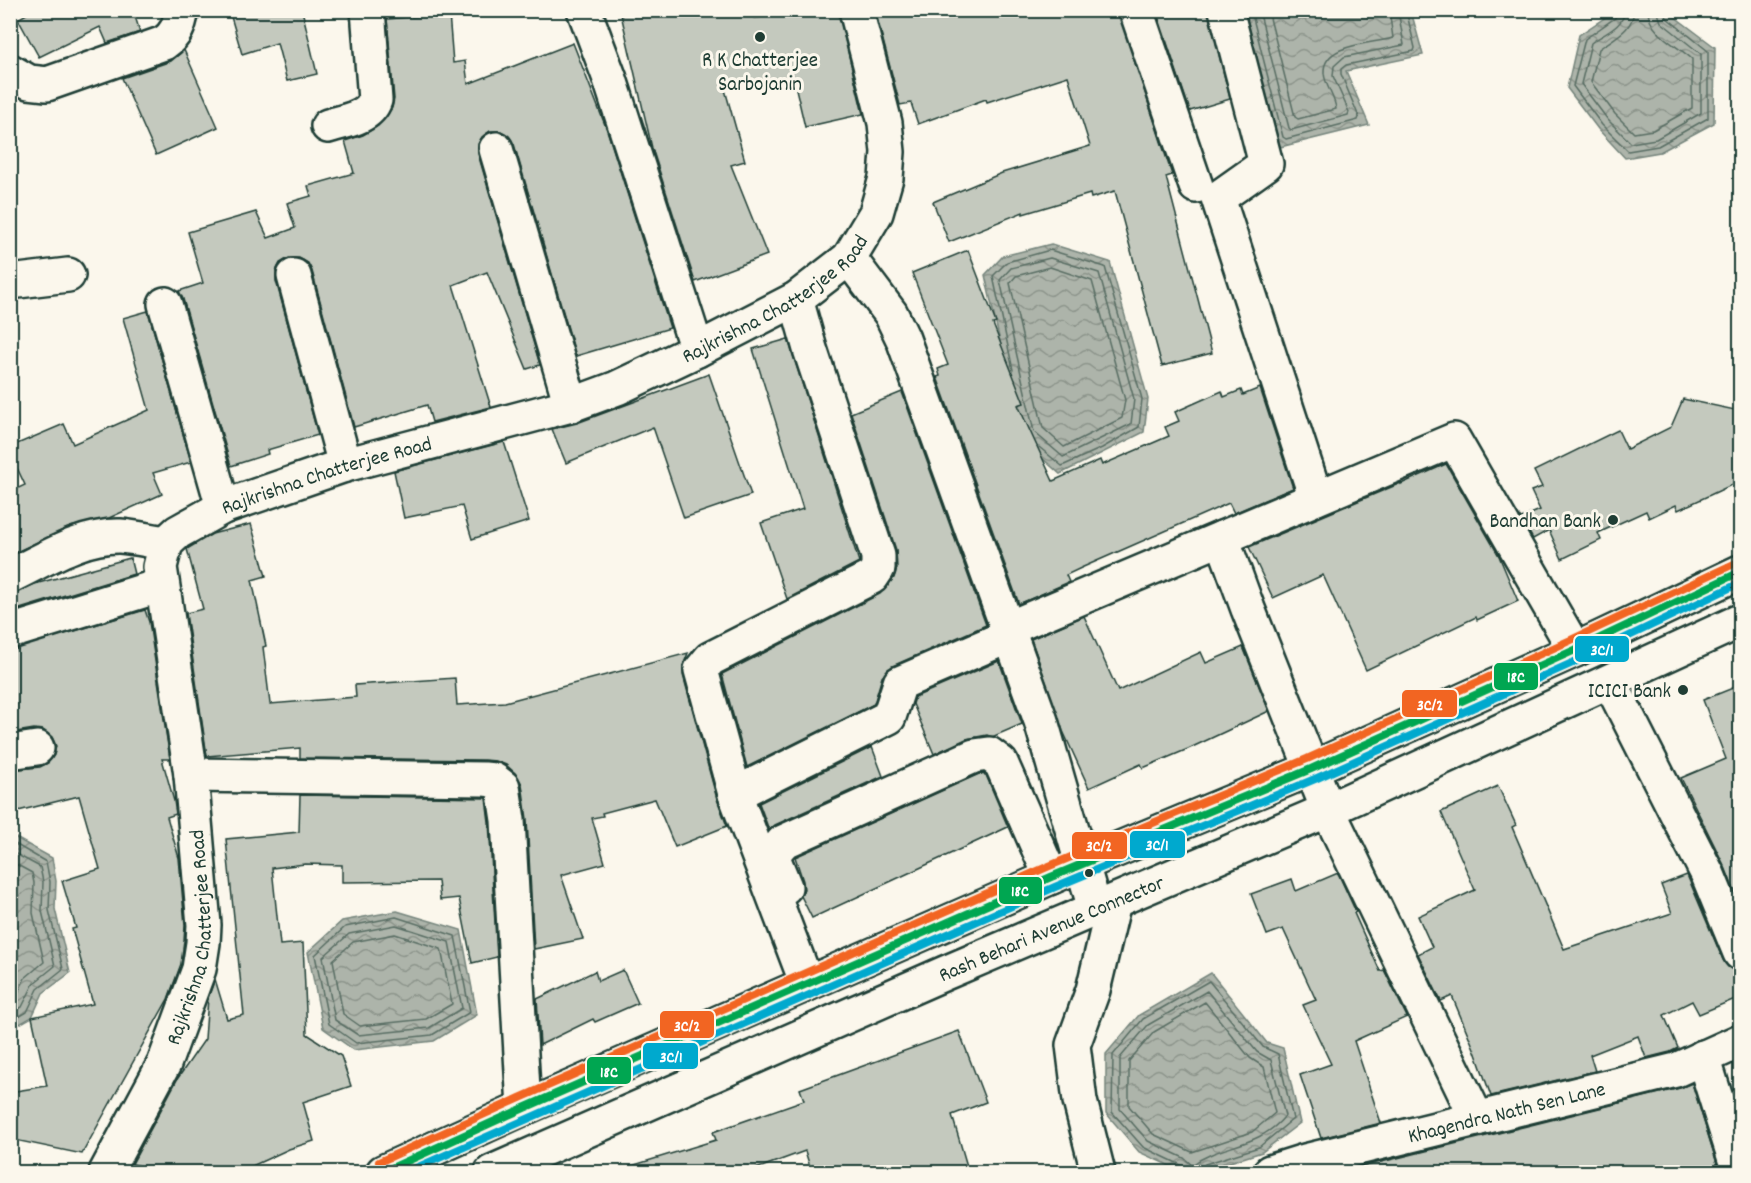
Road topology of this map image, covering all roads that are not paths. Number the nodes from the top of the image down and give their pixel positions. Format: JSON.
{"nodes":[{"id":1,"x":182,"y":10,"type":"edge"},
{"id":2,"x":368,"y":10,"type":"edge"},
{"id":3,"x":584,"y":10,"type":"edge"},
{"id":4,"x":856,"y":10,"type":"edge"},
{"id":5,"x":1136,"y":10,"type":"edge"},
{"id":6,"x":1226,"y":10,"type":"edge"},
{"id":7,"x":10,"y":71,"type":"edge"},
{"id":8,"x":328,"y":126,"type":"dead end"},
{"id":9,"x":496,"y":149,"type":"dead end"},
{"id":10,"x":1196,"y":186,"type":"dead end"},
{"id":11,"x":849,"y":258,"type":"junction"},
{"id":12,"x":68,"y":275,"type":"dead end"},
{"id":13,"x":294,"y":276,"type":"dead end"},
{"id":14,"x":10,"y":282,"type":"edge"},
{"id":15,"x":796,"y":299,"type":"junction"},
{"id":16,"x":165,"y":304,"type":"dead end"},
{"id":17,"x":697,"y":350,"type":"junction"},
{"id":18,"x":571,"y":405,"type":"junction"},
{"id":19,"x":345,"y":465,"type":"junction"},
{"id":20,"x":1316,"y":498,"type":"junction"},
{"id":21,"x":223,"y":507,"type":"junction"},
{"id":22,"x":1222,"y":538,"type":"junction"},
{"id":23,"x":166,"y":543,"type":"junction"},
{"id":24,"x":1740,"y":572,"type":"edge"},
{"id":25,"x":10,"y":576,"type":"edge"},
{"id":26,"x":162,"y":585,"type":"junction"},
{"id":27,"x":1740,"y":621,"type":"edge"},
{"id":28,"x":1010,"y":631,"type":"junction"},
{"id":29,"x":10,"y":632,"type":"edge"},
{"id":30,"x":1575,"y":650,"type":"junction"},
{"id":31,"x":1610,"y":682,"type":"junction"},
{"id":32,"x":1311,"y":769,"type":"junction"},
{"id":33,"x":191,"y":775,"type":"junction"},
{"id":34,"x":735,"y":794,"type":"junction"},
{"id":35,"x":1329,"y":810,"type":"junction"},
{"id":36,"x":1082,"y":864,"type":"junction"},
{"id":37,"x":1051,"y":877,"type":"junction"},
{"id":38,"x":1105,"y":906,"type":"junction"},
{"id":39,"x":1740,"y":953,"type":"edge"},
{"id":40,"x":816,"y":980,"type":"junction"},
{"id":41,"x":1740,"y":1041,"type":"edge"},
{"id":42,"x":1703,"y":1057,"type":"junction"},
{"id":43,"x":524,"y":1108,"type":"junction"},
{"id":44,"x":1477,"y":1119,"type":"junction"},
{"id":45,"x":1335,"y":1164,"type":"edge"},
{"id":46,"x":106,"y":1173,"type":"edge"},
{"id":47,"x":383,"y":1173,"type":"edge"},
{"id":48,"x":492,"y":1173,"type":"edge"},
{"id":49,"x":1098,"y":1173,"type":"edge"},
{"id":50,"x":1270,"y":1173,"type":"edge"},
{"id":51,"x":1739,"y":1173,"type":"edge"}],
"edges":[{"from":1,"to":7,"type":"street"},
{"from":2,"to":8,"type":"street"},
{"from":3,"to":17,"type":"street"},
{"from":4,"to":11,"type":"street","name":"Rajkrishna Chatterjee Road"},
{"from":5,"to":10,"type":"street"},
{"from":6,"to":20,"type":"street"},
{"from":9,"to":18,"type":"street"},
{"from":11,"to":15,"type":"street","name":"Rajkrishna Chatterjee Road"},
{"from":11,"to":28,"type":"street"},
{"from":12,"to":14,"type":"street"},
{"from":13,"to":19,"type":"street"},
{"from":15,"to":17,"type":"street","name":"Rajkrishna Chatterjee Road"},
{"from":15,"to":34,"type":"street"},
{"from":16,"to":21,"type":"street"},
{"from":17,"to":18,"type":"street","name":"Rajkrishna Chatterjee Road"},
{"from":18,"to":19,"type":"street","name":"Rajkrishna Chatterjee Road"},
{"from":19,"to":21,"type":"street","name":"Rajkrishna Chatterjee Road"},
{"from":20,"to":22,"type":"street"},
{"from":20,"to":30,"type":"street"},
{"from":21,"to":23,"type":"street","name":"Rajkrishna Chatterjee Road"},
{"from":22,"to":28,"type":"street"},
{"from":22,"to":32,"type":"street"},
{"from":23,"to":25,"type":"street"},
{"from":23,"to":26,"type":"street","name":"Rajkrishna Chatterjee Road"},
{"from":24,"to":30,"type":"street"},
{"from":26,"to":29,"type":"street"},
{"from":26,"to":33,"type":"street","name":"Rajkrishna Chatterjee Road"},
{"from":27,"to":31,"type":"street","name":"Rash Behari Avenue Connector"},
{"from":28,"to":34,"type":"street"},
{"from":28,"to":36,"type":"street"},
{"from":30,"to":32,"type":"street"},
{"from":31,"to":35,"type":"street","name":"Rash Behari Avenue Connector"},
{"from":31,"to":39,"type":"street"},
{"from":32,"to":35,"type":"street"},
{"from":32,"to":36,"type":"street"},
{"from":33,"to":43,"type":"street"},
{"from":33,"to":46,"type":"street","name":"Rajkrishna Chatterjee Road"},
{"from":34,"to":40,"type":"street"},
{"from":35,"to":38,"type":"street","name":"Rash Behari Avenue Connector"},
{"from":35,"to":44,"type":"street"},
{"from":36,"to":37,"type":"street"},
{"from":36,"to":38,"type":"street"},
{"from":37,"to":40,"type":"street"},
{"from":37,"to":40,"type":"street"},
{"from":38,"to":48,"type":"street","name":"Rash Behari Avenue Connector"},
{"from":38,"to":49,"type":"street"},
{"from":40,"to":43,"type":"street"},
{"from":41,"to":42,"type":"street","name":"Khagendra Nath Sen Lane"},
{"from":42,"to":44,"type":"street","name":"Khagendra Nath Sen Lane"},
{"from":42,"to":51,"type":"street"},
{"from":43,"to":47,"type":"street"},
{"from":44,"to":45,"type":"street","name":"Khagendra Nath Sen Lane"},
{"from":45,"to":50,"type":"street","name":"Khagendra Nath Sen Lane"}]}
